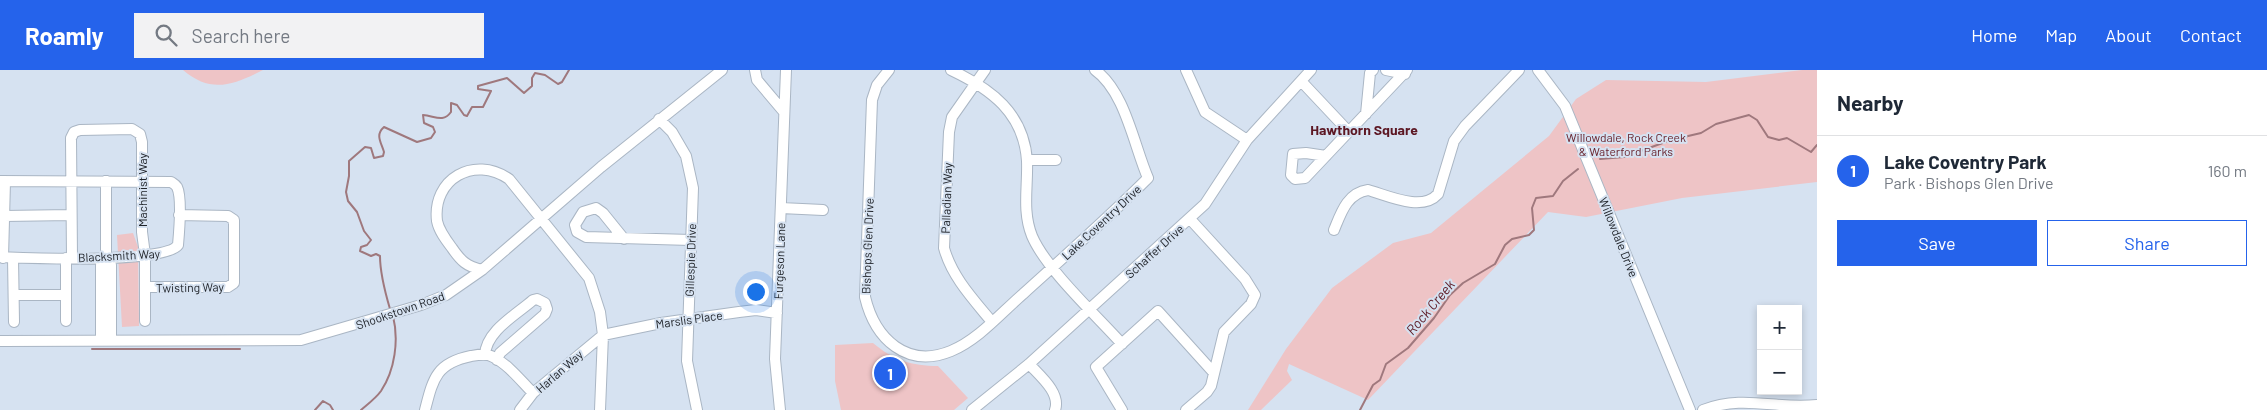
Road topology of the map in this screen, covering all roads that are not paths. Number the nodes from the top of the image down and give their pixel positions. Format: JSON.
{"nodes":[{"id":1,"x":722,"y":70,"type":"edge"},
{"id":2,"x":755,"y":70,"type":"edge"},
{"id":3,"x":786,"y":70,"type":"edge"},
{"id":4,"x":889,"y":70,"type":"edge"},
{"id":5,"x":952,"y":70,"type":"edge"},
{"id":6,"x":985,"y":70,"type":"edge"},
{"id":7,"x":1096,"y":70,"type":"edge"},
{"id":8,"x":1311,"y":70,"type":"edge"},
{"id":9,"x":1373,"y":70,"type":"edge"},
{"id":10,"x":1386,"y":70,"type":"edge"},
{"id":11,"x":1519,"y":70,"type":"edge"},
{"id":12,"x":1538,"y":70,"type":"edge"},
{"id":13,"x":1188,"y":71,"type":"edge"},
{"id":14,"x":1406,"y":72,"type":"edge"},
{"id":15,"x":1301,"y":81,"type":"junction"},
{"id":16,"x":976,"y":82,"type":"junction"},
{"id":17,"x":784,"y":112,"type":"junction"},
{"id":18,"x":1366,"y":114,"type":"junction"},
{"id":19,"x":659,"y":119,"type":"junction"},
{"id":20,"x":1349,"y":132,"type":"junction"},
{"id":21,"x":1247,"y":140,"type":"junction"},
{"id":22,"x":1326,"y":156,"type":"dead end"},
{"id":23,"x":1027,"y":160,"type":"junction"},
{"id":24,"x":1056,"y":160,"type":"dead end"},
{"id":25,"x":143,"y":180,"type":"junction"},
{"id":26,"x":2,"y":181,"type":"edge"},
{"id":27,"x":70,"y":181,"type":"junction"},
{"id":28,"x":106,"y":181,"type":"junction"},
{"id":29,"x":781,"y":208,"type":"junction"},
{"id":30,"x":823,"y":210,"type":"dead end"},
{"id":31,"x":71,"y":215,"type":"junction"},
{"id":32,"x":179,"y":215,"type":"junction"},
{"id":33,"x":4,"y":216,"type":"junction"},
{"id":34,"x":543,"y":218,"type":"junction"},
{"id":35,"x":1190,"y":219,"type":"junction"},
{"id":36,"x":1334,"y":230,"type":"dead end"},
{"id":37,"x":624,"y":239,"type":"junction"},
{"id":38,"x":691,"y":240,"type":"junction"},
{"id":39,"x":145,"y":255,"type":"junction"},
{"id":40,"x":6,"y":258,"type":"edge"},
{"id":41,"x":69,"y":258,"type":"junction"},
{"id":42,"x":106,"y":258,"type":"junction"},
{"id":43,"x":463,"y":263,"type":"junction"},
{"id":44,"x":1053,"y":267,"type":"junction"},
{"id":45,"x":482,"y":270,"type":"junction"},
{"id":46,"x":461,"y":286,"type":"junction"},
{"id":47,"x":145,"y":287,"type":"junction"},
{"id":48,"x":14,"y":295,"type":"junction"},
{"id":49,"x":66,"y":296,"type":"junction"},
{"id":50,"x":1091,"y":309,"type":"junction"},
{"id":51,"x":777,"y":312,"type":"junction"},
{"id":52,"x":688,"y":320,"type":"junction"},
{"id":53,"x":66,"y":321,"type":"dead end"},
{"id":54,"x":146,"y":321,"type":"dead end"},
{"id":55,"x":14,"y":322,"type":"dead end"},
{"id":56,"x":992,"y":322,"type":"junction"},
{"id":57,"x":603,"y":335,"type":"junction"},
{"id":58,"x":106,"y":341,"type":"junction"},
{"id":59,"x":0,"y":342,"type":"edge"},
{"id":60,"x":1122,"y":344,"type":"junction"},
{"id":61,"x":484,"y":355,"type":"junction"},
{"id":62,"x":497,"y":360,"type":"junction"},
{"id":63,"x":1029,"y":364,"type":"junction"},
{"id":64,"x":1214,"y":373,"type":"junction"},
{"id":65,"x":534,"y":393,"type":"junction"},
{"id":66,"x":1817,"y":405,"type":"edge"},
{"id":67,"x":426,"y":410,"type":"edge"},
{"id":68,"x":520,"y":410,"type":"edge"},
{"id":69,"x":600,"y":410,"type":"edge"},
{"id":70,"x":697,"y":410,"type":"edge"},
{"id":71,"x":780,"y":410,"type":"edge"},
{"id":72,"x":972,"y":410,"type":"edge"},
{"id":73,"x":1055,"y":410,"type":"edge"},
{"id":74,"x":1122,"y":410,"type":"edge"},
{"id":75,"x":1186,"y":410,"type":"edge"},
{"id":76,"x":1690,"y":410,"type":"edge"},
{"id":77,"x":1703,"y":410,"type":"edge"}],
"edges":[{"from":1,"to":19,"type":"street","name":"Shookstown Road"},
{"from":2,"to":17,"type":"street"},
{"from":3,"to":17,"type":"street","name":"Furgeson Lane"},
{"from":4,"to":56,"type":"street","name":"Bishops Glen Drive"},
{"from":5,"to":16,"type":"street"},
{"from":6,"to":16,"type":"street","name":"Palladian Way"},
{"from":7,"to":44,"type":"street","name":"Lake Coventry Drive"},
{"from":8,"to":15,"type":"street","name":"Schaffer Drive"},
{"from":9,"to":18,"type":"street"},
{"from":10,"to":14,"type":"street"},
{"from":11,"to":36,"type":"street"},
{"from":12,"to":76,"type":"street","name":"Willowdale Drive"},
{"from":13,"to":21,"type":"street"},
{"from":14,"to":18,"type":"street"},
{"from":15,"to":20,"type":"street"},
{"from":15,"to":21,"type":"street","name":"Schaffer Drive"},
{"from":16,"to":23,"type":"street"},
{"from":16,"to":56,"type":"street","name":"Palladian Way"},
{"from":17,"to":29,"type":"street","name":"Furgeson Lane"},
{"from":18,"to":20,"type":"street"},
{"from":19,"to":34,"type":"street","name":"Shookstown Road"},
{"from":19,"to":38,"type":"street","name":"Gillespie Drive"},
{"from":20,"to":22,"type":"street"},
{"from":21,"to":35,"type":"street","name":"Schaffer Drive"},
{"from":23,"to":24,"type":"street"},
{"from":23,"to":44,"type":"street"},
{"from":25,"to":27,"type":"street","name":"Machinist Way"},
{"from":25,"to":28,"type":"street","name":"Blacksmith Way"},
{"from":25,"to":32,"type":"street","name":"Blacksmith Way"},
{"from":25,"to":39,"type":"street","name":"Machinist Way"},
{"from":26,"to":27,"type":"street","name":"Blacksmith Way"},
{"from":26,"to":33,"type":"street"},
{"from":27,"to":28,"type":"street","name":"Blacksmith Way"},
{"from":27,"to":31,"type":"street","name":"Machinist Way"},
{"from":28,"to":42,"type":"street"},
{"from":29,"to":30,"type":"street"},
{"from":29,"to":51,"type":"street","name":"Furgeson Lane"},
{"from":31,"to":33,"type":"street"},
{"from":31,"to":41,"type":"street","name":"Machinist Way"},
{"from":32,"to":39,"type":"street","name":"Blacksmith Way"},
{"from":32,"to":47,"type":"street","name":"Twisting Way"},
{"from":33,"to":40,"type":"street"},
{"from":34,"to":43,"type":"street"},
{"from":34,"to":45,"type":"street","name":"Shookstown Road"},
{"from":34,"to":57,"type":"street"},
{"from":35,"to":50,"type":"street","name":"Schaffer Drive"},
{"from":35,"to":64,"type":"street"},
{"from":37,"to":37,"type":"street"},
{"from":37,"to":38,"type":"street"},
{"from":38,"to":52,"type":"street","name":"Gillespie Drive"},
{"from":39,"to":42,"type":"street","name":"Blacksmith Way"},
{"from":39,"to":47,"type":"street","name":"Machinist Way"},
{"from":40,"to":41,"type":"street","name":"Blacksmith Way"},
{"from":40,"to":48,"type":"street"},
{"from":41,"to":42,"type":"street","name":"Blacksmith Way"},
{"from":41,"to":49,"type":"street","name":"Machinist Way"},
{"from":42,"to":58,"type":"street"},
{"from":43,"to":45,"type":"street"},
{"from":43,"to":46,"type":"street"},
{"from":44,"to":50,"type":"street"},
{"from":44,"to":56,"type":"street","name":"Bishops Glen Drive"},
{"from":45,"to":46,"type":"street","name":"Shookstown Road"},
{"from":46,"to":58,"type":"street","name":"Shookstown Road"},
{"from":47,"to":54,"type":"street","name":"Machinist Way"},
{"from":48,"to":49,"type":"street"},
{"from":48,"to":55,"type":"street"},
{"from":49,"to":53,"type":"street","name":"Machinist Way"},
{"from":50,"to":60,"type":"street"},
{"from":50,"to":63,"type":"street","name":"Schaffer Drive"},
{"from":51,"to":52,"type":"street","name":"Marslis Place"},
{"from":51,"to":71,"type":"street","name":"Furgeson Lane"},
{"from":52,"to":57,"type":"street","name":"Marslis Place"},
{"from":52,"to":70,"type":"street","name":"Gillespie Drive"},
{"from":57,"to":65,"type":"street","name":"Harlan Way"},
{"from":57,"to":69,"type":"street"},
{"from":58,"to":59,"type":"street","name":"Shookstown Road"},
{"from":60,"to":64,"type":"street"},
{"from":60,"to":74,"type":"street"},
{"from":61,"to":62,"type":"street"},
{"from":61,"to":62,"type":"street"},
{"from":61,"to":67,"type":"street"},
{"from":62,"to":65,"type":"street"},
{"from":63,"to":72,"type":"street","name":"Schaffer Drive"},
{"from":63,"to":73,"type":"street"},
{"from":64,"to":75,"type":"street"},
{"from":65,"to":68,"type":"street","name":"Harlan Way"},
{"from":66,"to":77,"type":"street"}]}
